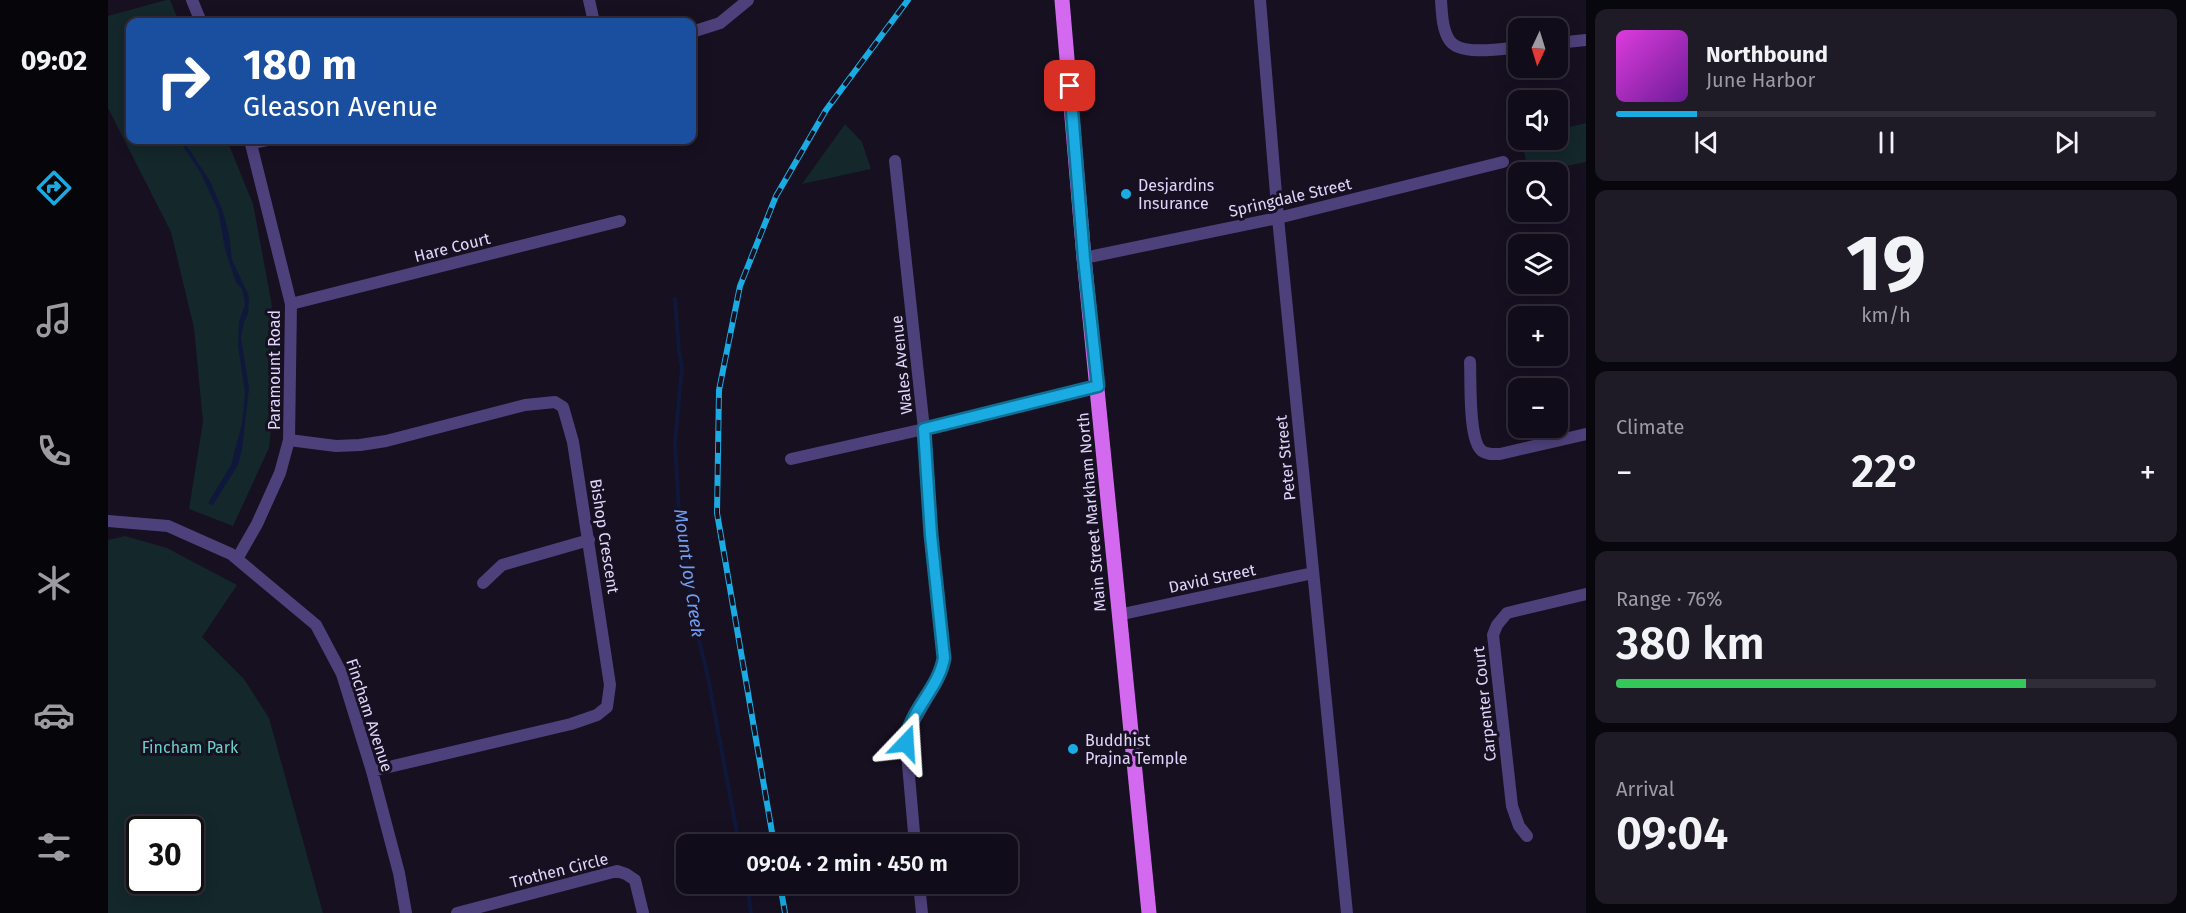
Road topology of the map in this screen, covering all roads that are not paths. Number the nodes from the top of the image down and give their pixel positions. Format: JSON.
{"nodes":[{"id":1,"x":192,"y":0,"type":"edge"},
{"id":2,"x":589,"y":0,"type":"edge"},
{"id":3,"x":748,"y":0,"type":"edge"},
{"id":4,"x":1062,"y":0,"type":"edge"},
{"id":5,"x":1260,"y":0,"type":"edge"},
{"id":6,"x":1440,"y":0,"type":"edge"},
{"id":7,"x":199,"y":18,"type":"edge"},
{"id":8,"x":593,"y":18,"type":"edge"},
{"id":9,"x":696,"y":32,"type":"edge"},
{"id":10,"x":1586,"y":40,"type":"edge"},
{"id":11,"x":1568,"y":42,"type":"edge"},
{"id":12,"x":1508,"y":48,"type":"edge"},
{"id":13,"x":252,"y":144,"type":"edge"},
{"id":14,"x":895,"y":161,"type":"dead end"},
{"id":15,"x":1503,"y":162,"type":"dead end"},
{"id":16,"x":1278,"y":218,"type":"junction"},
{"id":17,"x":620,"y":221,"type":"dead end"},
{"id":18,"x":1084,"y":258,"type":"junction"},
{"id":19,"x":291,"y":304,"type":"junction"},
{"id":20,"x":1470,"y":362,"type":"dead end"},
{"id":21,"x":1098,"y":386,"type":"junction"},
{"id":22,"x":924,"y":429,"type":"junction"},
{"id":23,"x":1586,"y":434,"type":"edge"},
{"id":24,"x":290,"y":440,"type":"junction"},
{"id":25,"x":791,"y":459,"type":"dead end"},
{"id":26,"x":108,"y":521,"type":"edge"},
{"id":27,"x":589,"y":540,"type":"junction"},
{"id":28,"x":237,"y":559,"type":"junction"},
{"id":29,"x":1313,"y":573,"type":"junction"},
{"id":30,"x":483,"y":583,"type":"dead end"},
{"id":31,"x":1586,"y":594,"type":"edge"},
{"id":32,"x":1118,"y":615,"type":"junction"},
{"id":33,"x":372,"y":771,"type":"junction"},
{"id":34,"x":914,"y":834,"type":"edge"},
{"id":35,"x":1527,"y":836,"type":"dead end"},
{"id":36,"x":920,"y":894,"type":"edge"},
{"id":37,"x":406,"y":913,"type":"edge"},
{"id":38,"x":457,"y":913,"type":"edge"},
{"id":39,"x":643,"y":913,"type":"edge"},
{"id":40,"x":922,"y":913,"type":"edge"},
{"id":41,"x":1149,"y":913,"type":"edge"},
{"id":42,"x":1347,"y":913,"type":"edge"}],
"edges":[{"from":1,"to":7,"type":"street"},
{"from":2,"to":8,"type":"street"},
{"from":3,"to":9,"type":"street"},
{"from":4,"to":18,"type":"main road","name":"Main Street Markham North"},
{"from":5,"to":16,"type":"street","name":"Peter Street"},
{"from":6,"to":12,"type":"street"},
{"from":10,"to":11,"type":"street"},
{"from":13,"to":19,"type":"street","name":"Paramount Road"},
{"from":14,"to":22,"type":"street","name":"Wales Avenue"},
{"from":15,"to":16,"type":"street","name":"Springdale Street"},
{"from":16,"to":18,"type":"street","name":"Springdale Street"},
{"from":16,"to":29,"type":"street","name":"Peter Street"},
{"from":17,"to":19,"type":"street","name":"Hare Court"},
{"from":18,"to":21,"type":"main road","name":"Main Street Markham North"},
{"from":19,"to":24,"type":"street","name":"Paramount Road"},
{"from":20,"to":23,"type":"street"},
{"from":21,"to":22,"type":"street"},
{"from":21,"to":32,"type":"main road","name":"Main Street Markham North"},
{"from":22,"to":25,"type":"street"},
{"from":22,"to":34,"type":"street","name":"Wales Avenue"},
{"from":24,"to":27,"type":"street","name":"Bishop Crescent"},
{"from":24,"to":28,"type":"street","name":"Paramount Road"},
{"from":26,"to":28,"type":"street","name":"Fincham Avenue"},
{"from":27,"to":30,"type":"street"},
{"from":27,"to":33,"type":"street","name":"Bishop Crescent"},
{"from":28,"to":33,"type":"street","name":"Fincham Avenue"},
{"from":29,"to":32,"type":"street","name":"David Street"},
{"from":29,"to":42,"type":"street","name":"Peter Street"},
{"from":31,"to":35,"type":"street","name":"Carpenter Court"},
{"from":32,"to":41,"type":"main road","name":"Main Street Markham North"},
{"from":33,"to":37,"type":"street","name":"Fincham Avenue"},
{"from":36,"to":40,"type":"street"},
{"from":38,"to":39,"type":"street","name":"Trothen Circle"}]}
